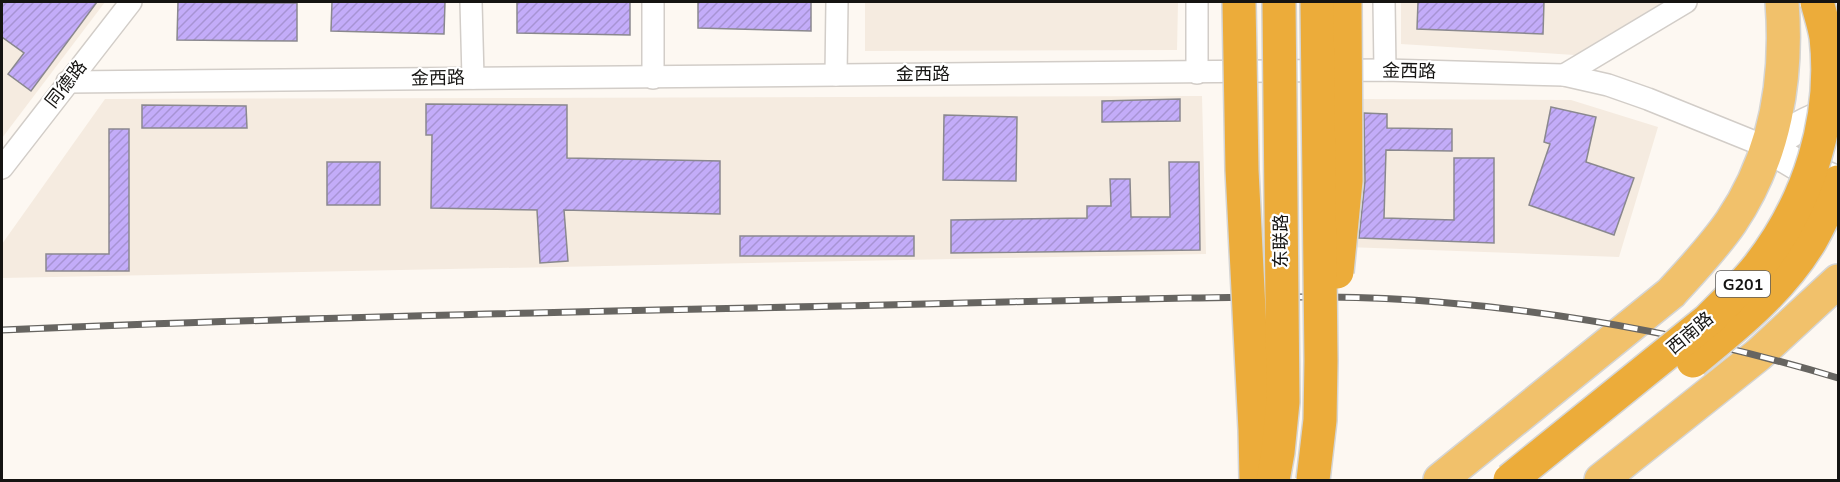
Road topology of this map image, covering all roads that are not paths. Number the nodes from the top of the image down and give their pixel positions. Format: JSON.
{"nodes":[{"id":1,"x":131,"y":2,"type":"edge"},
{"id":2,"x":471,"y":2,"type":"edge"},
{"id":3,"x":653,"y":2,"type":"edge"},
{"id":4,"x":837,"y":2,"type":"edge"},
{"id":5,"x":1197,"y":2,"type":"edge"},
{"id":6,"x":1239,"y":2,"type":"edge"},
{"id":7,"x":1279,"y":2,"type":"edge"},
{"id":8,"x":1317,"y":2,"type":"edge"},
{"id":9,"x":1345,"y":2,"type":"edge"},
{"id":10,"x":1384,"y":2,"type":"edge"},
{"id":11,"x":1686,"y":2,"type":"edge"},
{"id":12,"x":1782,"y":2,"type":"edge"},
{"id":13,"x":1817,"y":2,"type":"edge"},
{"id":14,"x":1839,"y":48,"type":"edge"},
{"id":15,"x":1385,"y":70,"type":"junction"},
{"id":16,"x":1197,"y":72,"type":"junction"},
{"id":17,"x":836,"y":75,"type":"junction"},
{"id":18,"x":1564,"y":75,"type":"junction"},
{"id":19,"x":473,"y":78,"type":"junction"},
{"id":20,"x":653,"y":78,"type":"junction"},
{"id":21,"x":67,"y":82,"type":"junction"},
{"id":22,"x":1839,"y":113,"type":"edge"},
{"id":23,"x":1767,"y":147,"type":"junction"},
{"id":24,"x":2,"y":168,"type":"edge"},
{"id":25,"x":1839,"y":182,"type":"edge"},
{"id":26,"x":1839,"y":281,"type":"edge"},
{"id":27,"x":1320,"y":420,"type":"junction"},
{"id":28,"x":1256,"y":480,"type":"edge"},
{"id":29,"x":1273,"y":480,"type":"edge"},
{"id":30,"x":1313,"y":480,"type":"edge"},
{"id":31,"x":1440,"y":480,"type":"edge"},
{"id":32,"x":1510,"y":480,"type":"edge"},
{"id":33,"x":1544,"y":480,"type":"edge"},
{"id":34,"x":1601,"y":480,"type":"edge"}],
"edges":[{"from":1,"to":21,"type":"street","name":"同德路"},
{"from":2,"to":19,"type":"street"},
{"from":3,"to":20,"type":"street"},
{"from":4,"to":17,"type":"street"},
{"from":5,"to":16,"type":"street"},
{"from":6,"to":28,"type":"highway","bridge":true},
{"from":7,"to":29,"type":"highway","name":"东联路","bridge":true},
{"from":8,"to":27,"type":"highway","bridge":true},
{"from":9,"to":27,"type":"highway","bridge":true},
{"from":10,"to":15,"type":"street"},
{"from":11,"to":18,"type":"street"},
{"from":12,"to":14,"type":"main road"},
{"from":12,"to":23,"type":"main road"},
{"from":13,"to":32,"type":"highway","name":"西南路","number":"G201","bridge":true},
{"from":15,"to":16,"type":"street","name":"金西路"},
{"from":15,"to":18,"type":"street","name":"金西路"},
{"from":16,"to":17,"type":"street","name":"金西路"},
{"from":17,"to":20,"type":"street","name":"金西路"},
{"from":18,"to":23,"type":"street","name":"金西路"},
{"from":19,"to":20,"type":"street","name":"金西路"},
{"from":19,"to":21,"type":"street","name":"金西路"},
{"from":21,"to":24,"type":"street","name":"同德路"},
{"from":22,"to":23,"type":"main road"},
{"from":23,"to":25,"type":"main road"},
{"from":23,"to":31,"type":"main road"},
{"from":25,"to":33,"type":"highway","name":"西南路","number":"G201","bridge":true},
{"from":26,"to":34,"type":"main road"},
{"from":27,"to":30,"type":"highway","bridge":true}]}
